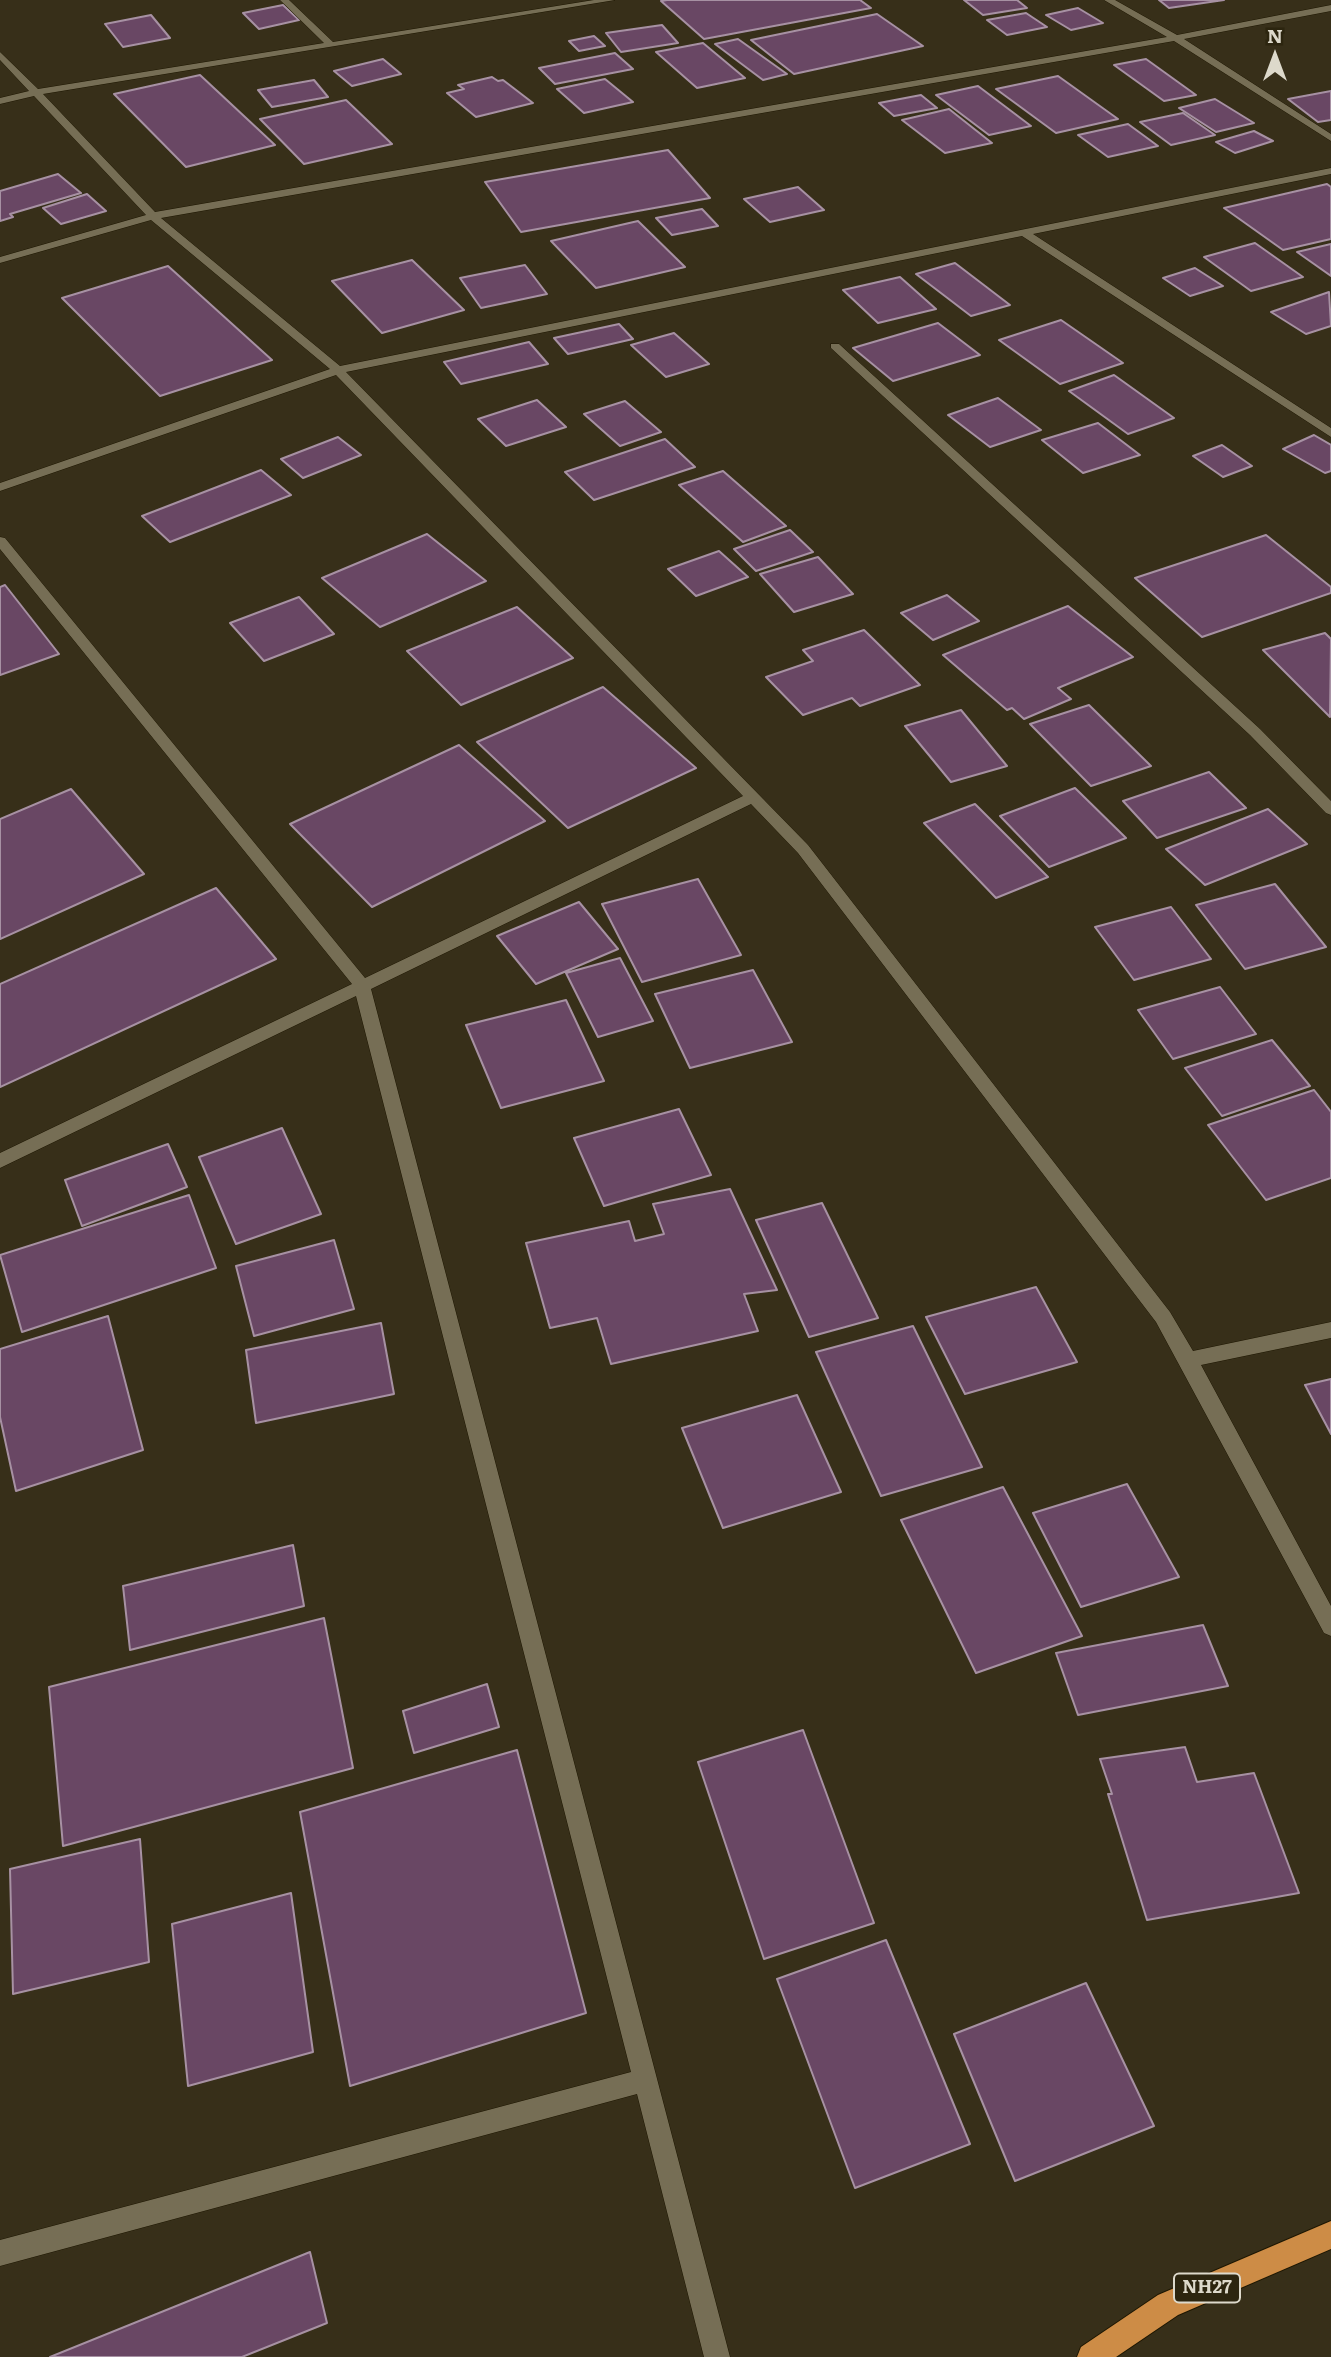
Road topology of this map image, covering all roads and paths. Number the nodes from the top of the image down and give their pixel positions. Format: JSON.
{"nodes":[{"id":1,"x":284,"y":0,"type":"edge"},
{"id":2,"x":611,"y":0,"type":"edge"},
{"id":3,"x":1108,"y":0,"type":"edge"},
{"id":4,"x":1331,"y":8,"type":"edge"},
{"id":5,"x":1175,"y":38,"type":"junction"},
{"id":6,"x":331,"y":45,"type":"junction"},
{"id":7,"x":0,"y":55,"type":"edge"},
{"id":8,"x":34,"y":93,"type":"junction"},
{"id":9,"x":0,"y":102,"type":"edge"},
{"id":10,"x":1331,"y":138,"type":"edge"},
{"id":11,"x":1331,"y":171,"type":"edge"},
{"id":12,"x":153,"y":216,"type":"junction"},
{"id":13,"x":1024,"y":233,"type":"junction"},
{"id":14,"x":0,"y":260,"type":"edge"},
{"id":15,"x":835,"y":346,"type":"dead end"},
{"id":16,"x":338,"y":370,"type":"junction"},
{"id":17,"x":1331,"y":433,"type":"edge"},
{"id":18,"x":0,"y":486,"type":"edge"},
{"id":19,"x":0,"y":541,"type":"edge"},
{"id":20,"x":754,"y":797,"type":"junction"},
{"id":21,"x":1331,"y":810,"type":"edge"},
{"id":22,"x":362,"y":986,"type":"junction"},
{"id":23,"x":0,"y":1161,"type":"edge"},
{"id":24,"x":1331,"y":1330,"type":"edge"},
{"id":25,"x":1188,"y":1360,"type":"junction"},
{"id":26,"x":1331,"y":1626,"type":"edge"},
{"id":27,"x":646,"y":2080,"type":"junction"},
{"id":28,"x":1331,"y":2235,"type":"edge"},
{"id":29,"x":0,"y":2253,"type":"edge"},
{"id":30,"x":718,"y":2357,"type":"edge"},
{"id":31,"x":1090,"y":2357,"type":"edge"}],
"edges":[{"from":1,"to":6,"type":"street"},
{"from":2,"to":6,"type":"street"},
{"from":3,"to":5,"type":"street"},
{"from":4,"to":5,"type":"street"},
{"from":5,"to":10,"type":"street"},
{"from":5,"to":12,"type":"street"},
{"from":6,"to":8,"type":"street"},
{"from":7,"to":8,"type":"street"},
{"from":8,"to":9,"type":"street"},
{"from":8,"to":12,"type":"street"},
{"from":11,"to":13,"type":"street"},
{"from":12,"to":14,"type":"street"},
{"from":12,"to":16,"type":"street"},
{"from":13,"to":16,"type":"street"},
{"from":13,"to":17,"type":"street"},
{"from":15,"to":21,"type":"street"},
{"from":16,"to":18,"type":"street"},
{"from":16,"to":20,"type":"street"},
{"from":19,"to":22,"type":"street"},
{"from":20,"to":22,"type":"street"},
{"from":20,"to":25,"type":"street"},
{"from":22,"to":23,"type":"street"},
{"from":22,"to":27,"type":"street"},
{"from":24,"to":25,"type":"street"},
{"from":25,"to":26,"type":"street"},
{"from":27,"to":29,"type":"street"},
{"from":27,"to":30,"type":"street"},
{"from":28,"to":31,"type":"highway","number":"NH27"}]}
